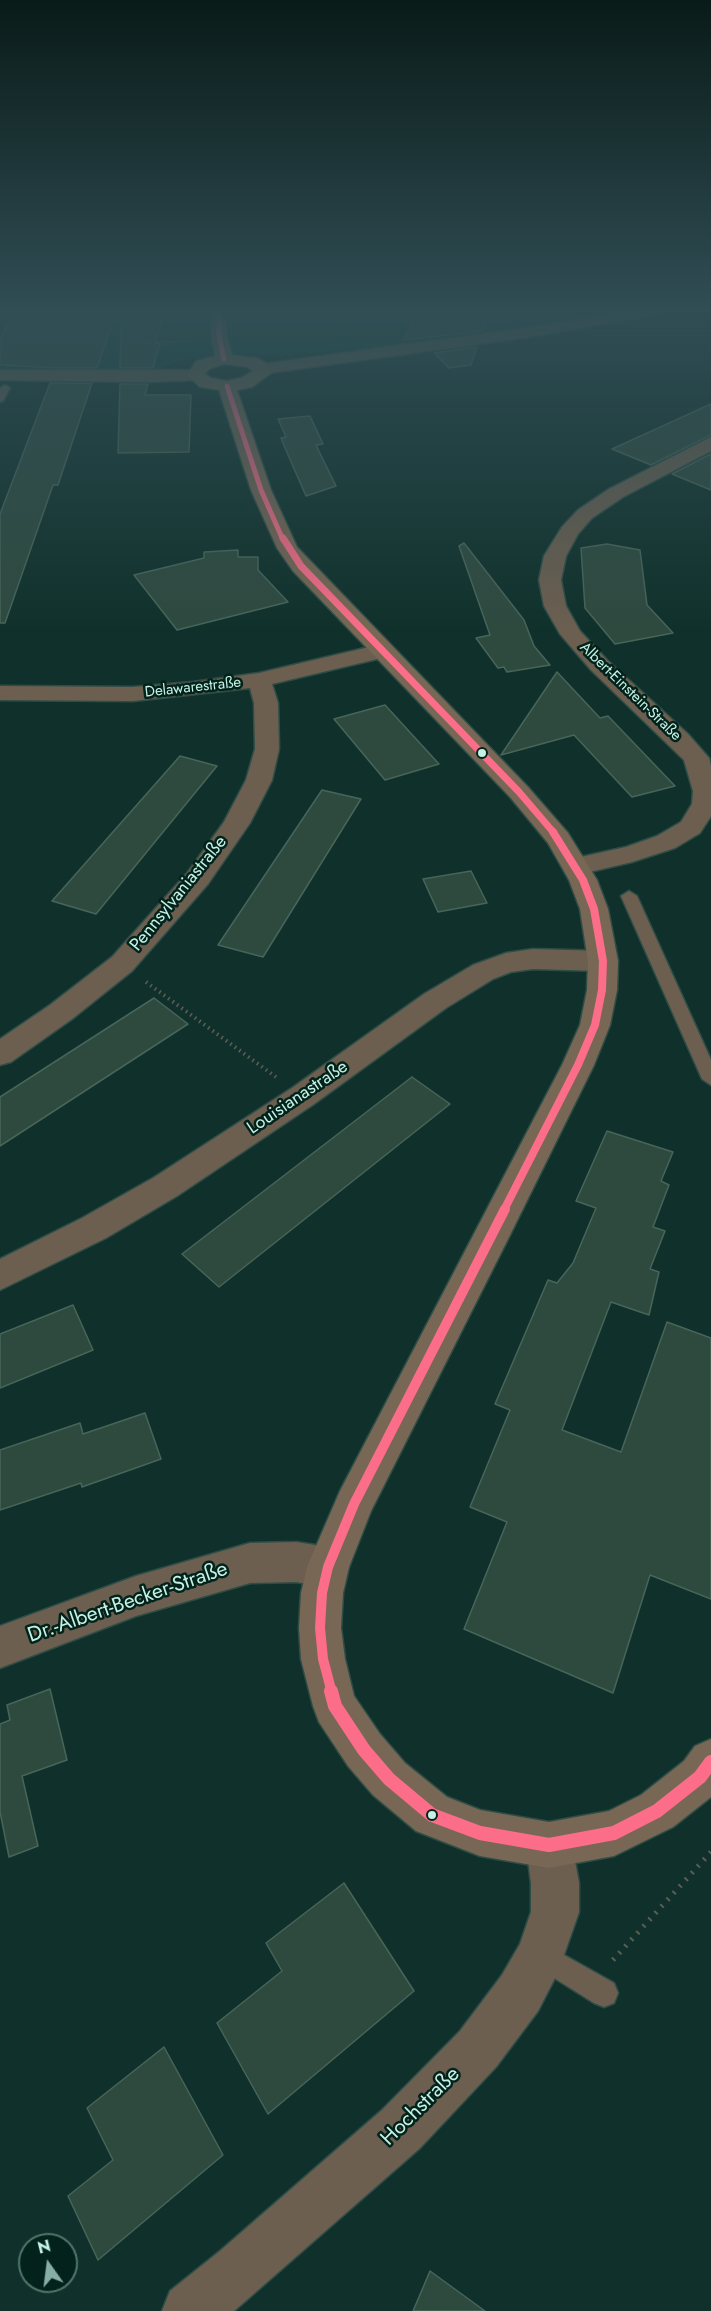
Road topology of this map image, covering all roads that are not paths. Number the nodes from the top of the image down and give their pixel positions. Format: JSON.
{"nodes":[{"id":1,"x":239,"y":418,"type":"edge"},
{"id":2,"x":711,"y":443,"type":"edge"},
{"id":3,"x":382,"y":651,"type":"junction"},
{"id":4,"x":259,"y":680,"type":"junction"},
{"id":5,"x":0,"y":693,"type":"edge"},
{"id":6,"x":577,"y":866,"type":"junction"},
{"id":7,"x":629,"y":896,"type":"dead end"},
{"id":8,"x":603,"y":961,"type":"junction"},
{"id":9,"x":0,"y":1054,"type":"edge"},
{"id":10,"x":711,"y":1079,"type":"edge"},
{"id":11,"x":0,"y":1275,"type":"edge"},
{"id":12,"x":328,"y":1567,"type":"junction"},
{"id":13,"x":0,"y":1647,"type":"edge"},
{"id":14,"x":711,"y":1762,"type":"edge"},
{"id":15,"x":549,"y":1845,"type":"junction"},
{"id":16,"x":541,"y":1955,"type":"junction"},
{"id":17,"x":597,"y":1989,"type":"road end"},
{"id":18,"x":190,"y":2311,"type":"edge"}],
"edges":[{"from":1,"to":3,"type":"street"},
{"from":2,"to":6,"type":"street","name":"Albert-Einstein-Straße"},
{"from":3,"to":4,"type":"street","name":"Delawarestraße"},
{"from":3,"to":6,"type":"street"},
{"from":4,"to":5,"type":"street","name":"Delawarestraße"},
{"from":4,"to":9,"type":"street","name":"Pennsylvaniastraße"},
{"from":6,"to":8,"type":"street"},
{"from":7,"to":10,"type":"lane"},
{"from":8,"to":11,"type":"street","name":"Louisianastraße"},
{"from":8,"to":12,"type":"street"},
{"from":12,"to":13,"type":"street","name":"Dr.-Albert-Becker-Straße"},
{"from":12,"to":15,"type":"street"},
{"from":14,"to":15,"type":"street"},
{"from":15,"to":16,"type":"street","name":"Hochstraße"},
{"from":16,"to":17,"type":"lane"},
{"from":16,"to":18,"type":"street","name":"Hochstraße"}]}
